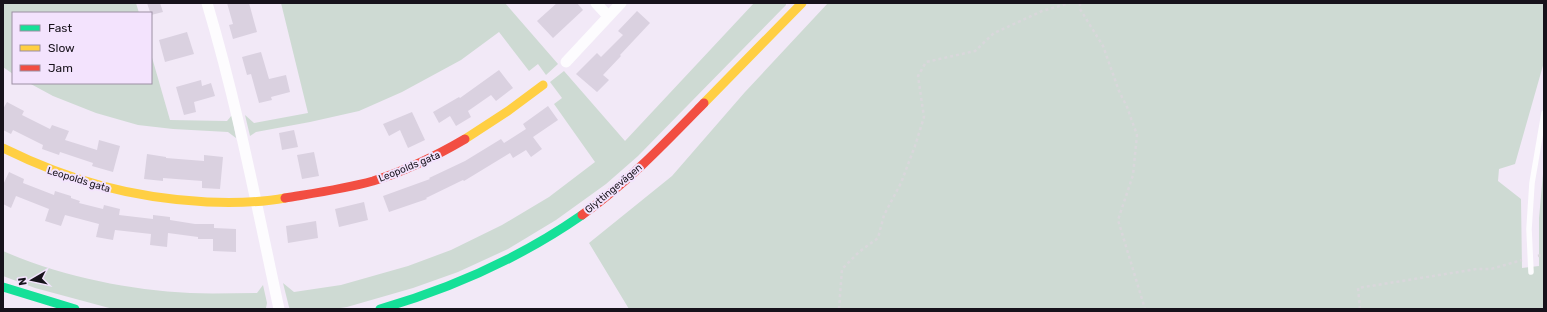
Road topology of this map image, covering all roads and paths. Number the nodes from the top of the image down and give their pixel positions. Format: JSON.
{"nodes":[{"id":1,"x":207,"y":3,"type":"edge"},
{"id":2,"x":596,"y":3,"type":"edge"},
{"id":3,"x":621,"y":3,"type":"edge"},
{"id":4,"x":802,"y":3,"type":"edge"},
{"id":5,"x":1070,"y":3,"type":"edge"},
{"id":6,"x":1080,"y":3,"type":"edge"},
{"id":7,"x":608,"y":16,"type":"junction"},
{"id":8,"x":566,"y":62,"type":"dead end"},
{"id":9,"x":543,"y":85,"type":"dead end"},
{"id":10,"x":1544,"y":113,"type":"edge"},
{"id":11,"x":3,"y":148,"type":"edge"},
{"id":12,"x":256,"y":202,"type":"junction"},
{"id":13,"x":1530,"y":258,"type":"junction"},
{"id":14,"x":1531,"y":272,"type":"dead end"},
{"id":15,"x":3,"y":287,"type":"edge"},
{"id":16,"x":75,"y":309,"type":"edge"},
{"id":17,"x":279,"y":309,"type":"edge"},
{"id":18,"x":380,"y":309,"type":"edge"},
{"id":19,"x":839,"y":309,"type":"edge"},
{"id":20,"x":1145,"y":309,"type":"edge"},
{"id":21,"x":1360,"y":309,"type":"edge"}],
"edges":[{"from":1,"to":12,"type":"street"},
{"from":2,"to":7,"type":"street"},
{"from":3,"to":7,"type":"street"},
{"from":4,"to":18,"type":"street","name":"Glyttingevägen"},
{"from":5,"to":19,"type":"path"},
{"from":6,"to":20,"type":"path"},
{"from":7,"to":8,"type":"street"},
{"from":9,"to":12,"type":"street","name":"Leopolds gata"},
{"from":10,"to":13,"type":"lane"},
{"from":11,"to":12,"type":"street","name":"Leopolds gata"},
{"from":12,"to":17,"type":"street"},
{"from":13,"to":14,"type":"lane"},
{"from":13,"to":21,"type":"path"},
{"from":15,"to":16,"type":"street"}]}
